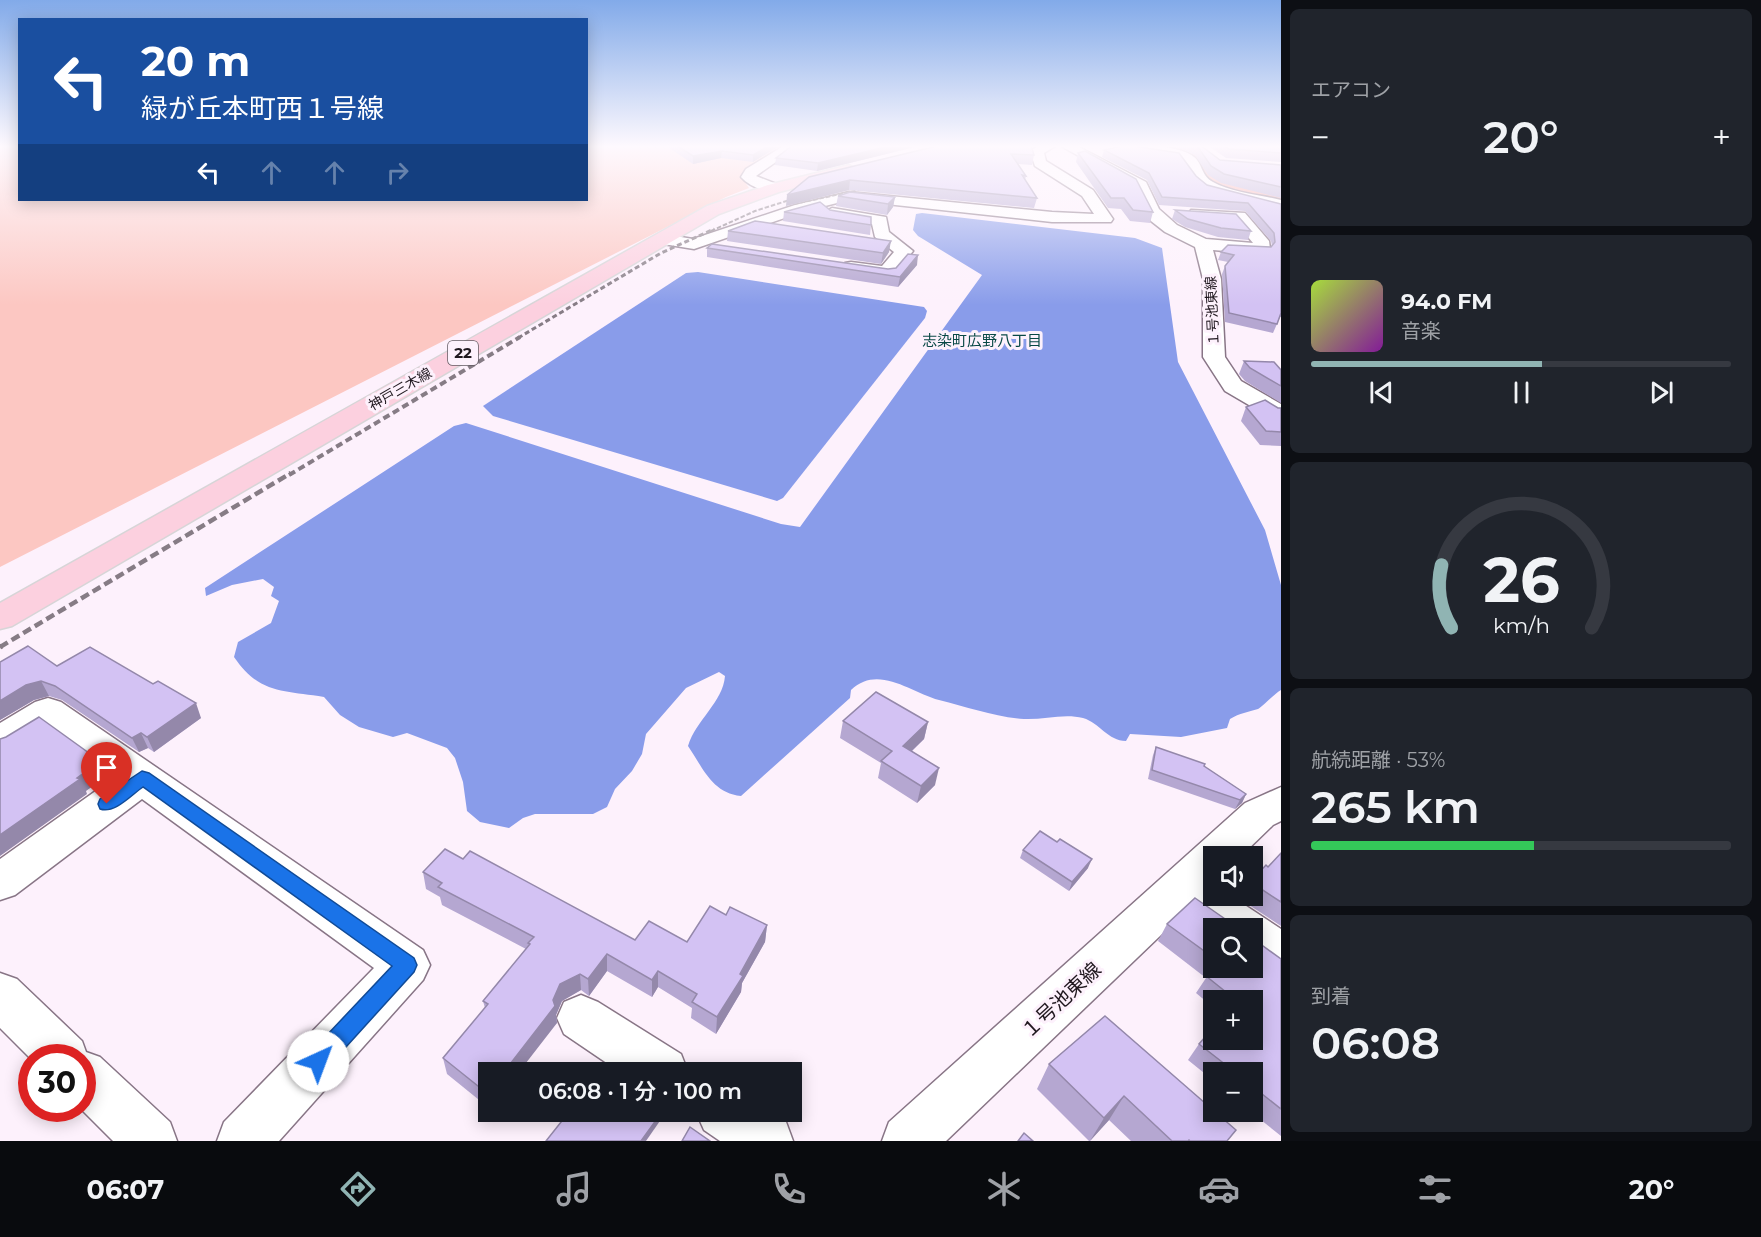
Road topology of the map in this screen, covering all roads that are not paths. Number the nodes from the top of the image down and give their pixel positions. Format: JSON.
{"nodes":[{"id":1,"x":745,"y":198,"type":"edge"},
{"id":2,"x":840,"y":198,"type":"edge"},
{"id":3,"x":886,"y":198,"type":"edge"},
{"id":4,"x":939,"y":198,"type":"edge"},
{"id":5,"x":1091,"y":198,"type":"edge"},
{"id":6,"x":1147,"y":198,"type":"edge"},
{"id":7,"x":1254,"y":198,"type":"edge"},
{"id":8,"x":942,"y":204,"type":"junction"},
{"id":9,"x":1281,"y":205,"type":"edge"},
{"id":10,"x":800,"y":208,"type":"junction"},
{"id":11,"x":1152,"y":211,"type":"junction"},
{"id":12,"x":749,"y":224,"type":"junction"},
{"id":13,"x":783,"y":229,"type":"edge"},
{"id":14,"x":663,"y":239,"type":"junction"},
{"id":15,"x":863,"y":241,"type":"edge"},
{"id":16,"x":694,"y":243,"type":"junction"},
{"id":17,"x":1203,"y":244,"type":"junction"},
{"id":18,"x":897,"y":246,"type":"junction"},
{"id":19,"x":728,"y":249,"type":"edge"},
{"id":20,"x":830,"y":264,"type":"edge"},
{"id":21,"x":1281,"y":414,"type":"edge"},
{"id":22,"x":0,"y":618,"type":"edge"},
{"id":23,"x":0,"y":740,"type":"edge"},
{"id":24,"x":142,"y":778,"type":"junction"},
{"id":25,"x":1281,"y":803,"type":"edge"},
{"id":26,"x":1226,"y":846,"type":"edge"},
{"id":27,"x":1203,"y":868,"type":"edge"},
{"id":28,"x":0,"y":882,"type":"edge"},
{"id":29,"x":1263,"y":942,"type":"edge"},
{"id":30,"x":1281,"y":954,"type":"edge"},
{"id":31,"x":0,"y":995,"type":"edge"},
{"id":32,"x":580,"y":1018,"type":"dead end"},
{"id":33,"x":50,"y":1044,"type":"edge"},
{"id":34,"x":648,"y":1062,"type":"edge"},
{"id":35,"x":96,"y":1088,"type":"edge"},
{"id":36,"x":738,"y":1122,"type":"edge"},
{"id":37,"x":151,"y":1141,"type":"edge"},
{"id":38,"x":243,"y":1141,"type":"edge"},
{"id":39,"x":767,"y":1141,"type":"edge"},
{"id":40,"x":908,"y":1141,"type":"edge"}],
"edges":[{"from":1,"to":14,"type":"main road","name":"神戸三木線","number":"22"},
{"from":2,"to":10,"type":"street"},
{"from":3,"to":8,"type":"street"},
{"from":4,"to":8,"type":"street"},
{"from":5,"to":8,"type":"street"},
{"from":6,"to":11,"type":"street"},
{"from":7,"to":9,"type":"street"},
{"from":10,"to":12,"type":"street"},
{"from":10,"to":18,"type":"street"},
{"from":11,"to":17,"type":"street"},
{"from":11,"to":17,"type":"street"},
{"from":12,"to":13,"type":"street"},
{"from":12,"to":16,"type":"street"},
{"from":14,"to":16,"type":"street"},
{"from":14,"to":22,"type":"main road","name":"神戸三木線","number":"22"},
{"from":15,"to":18,"type":"street"},
{"from":16,"to":19,"type":"street"},
{"from":17,"to":21,"type":"street","name":"１号池東線"},
{"from":18,"to":20,"type":"street"},
{"from":23,"to":24,"type":"street"},
{"from":24,"to":28,"type":"street"},
{"from":24,"to":38,"type":"street"},
{"from":25,"to":26,"type":"street","name":"１号池東線"},
{"from":27,"to":40,"type":"street","name":"１号池東線"},
{"from":29,"to":30,"type":"street"},
{"from":31,"to":33,"type":"street"},
{"from":32,"to":34,"type":"street"},
{"from":35,"to":37,"type":"street"},
{"from":36,"to":39,"type":"street"}]}
